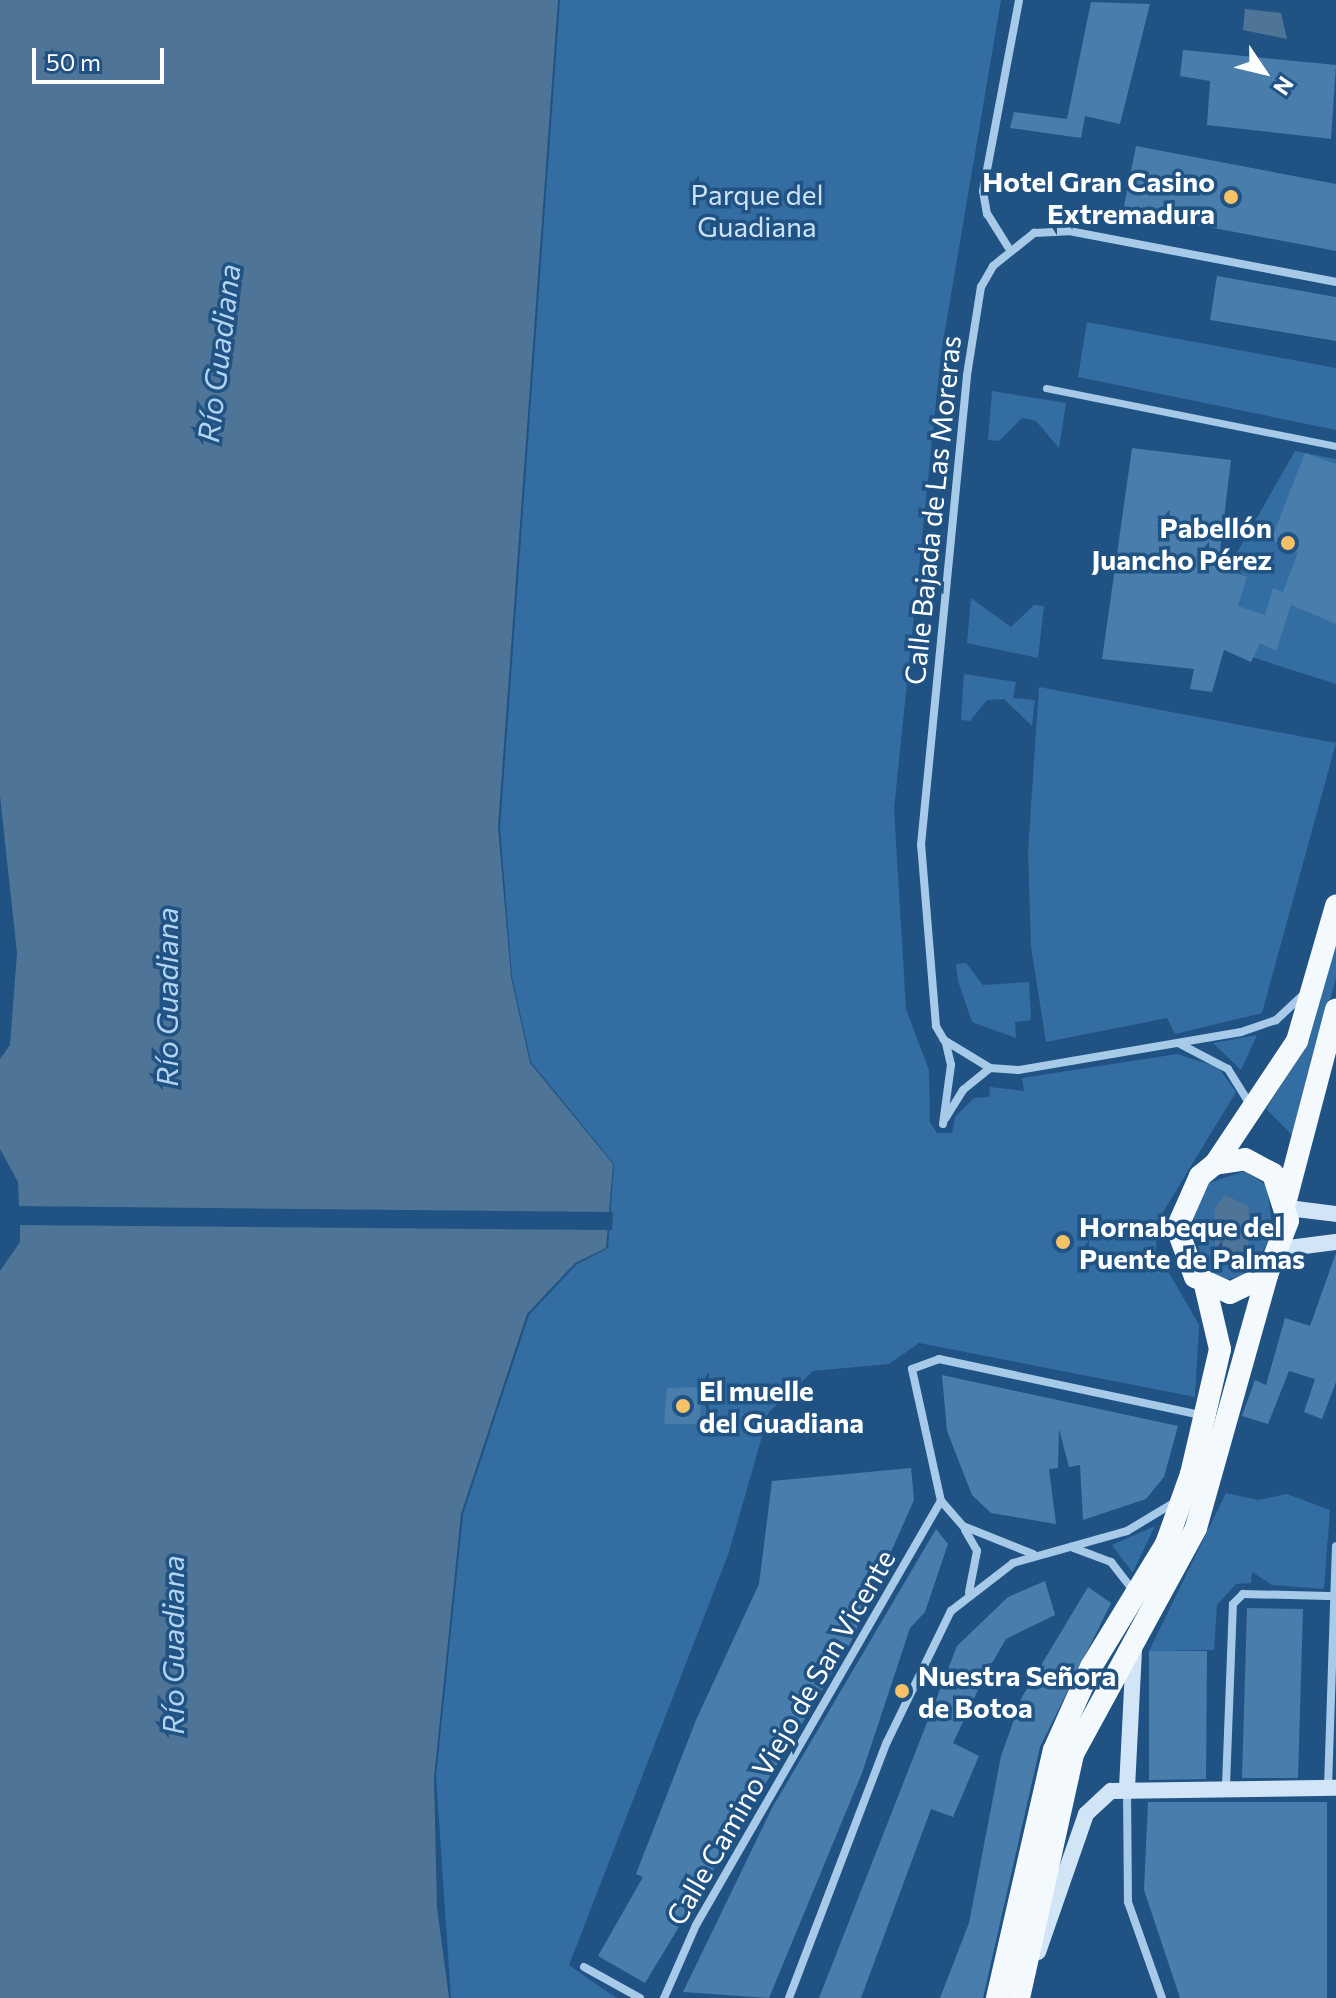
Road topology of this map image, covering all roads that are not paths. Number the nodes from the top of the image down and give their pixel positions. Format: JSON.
{"nodes":[{"id":1,"x":1019,"y":0,"type":"edge"},
{"id":2,"x":1008,"y":247,"type":"junction"},
{"id":3,"x":1336,"y":282,"type":"edge"},
{"id":4,"x":1046,"y":388,"type":"dead end"},
{"id":5,"x":1336,"y":446,"type":"edge"},
{"id":6,"x":1336,"y":906,"type":"edge"},
{"id":7,"x":1316,"y":979,"type":"junction"},
{"id":8,"x":1336,"y":1009,"type":"edge"},
{"id":9,"x":944,"y":1040,"type":"junction"},
{"id":10,"x":1179,"y":1044,"type":"junction"},
{"id":11,"x":990,"y":1068,"type":"junction"},
{"id":12,"x":1247,"y":1100,"type":"dead end"},
{"id":13,"x":1215,"y":1164,"type":"junction"},
{"id":14,"x":1287,"y":1204,"type":"junction"},
{"id":15,"x":1336,"y":1214,"type":"edge"},
{"id":16,"x":1336,"y":1242,"type":"edge"},
{"id":17,"x":1281,"y":1249,"type":"junction"},
{"id":18,"x":1267,"y":1275,"type":"junction"},
{"id":19,"x":1205,"y":1285,"type":"junction"},
{"id":20,"x":1206,"y":1416,"type":"junction"},
{"id":21,"x":1185,"y":1494,"type":"junction"},
{"id":22,"x":941,"y":1501,"type":"junction"},
{"id":23,"x":963,"y":1526,"type":"junction"},
{"id":24,"x":1336,"y":1546,"type":"edge"},
{"id":25,"x":1071,"y":1547,"type":"junction"},
{"id":26,"x":1034,"y":1554,"type":"junction"},
{"id":27,"x":968,"y":1594,"type":"junction"},
{"id":28,"x":1329,"y":1596,"type":"junction"},
{"id":29,"x":1137,"y":1601,"type":"junction"},
{"id":30,"x":1137,"y":1635,"type":"junction"},
{"id":31,"x":1226,"y":1785,"type":"junction"},
{"id":32,"x":1332,"y":1787,"type":"edge"},
{"id":33,"x":1127,"y":1788,"type":"junction"},
{"id":34,"x":584,"y":1967,"type":"dead end"},
{"id":35,"x":640,"y":1998,"type":"edge"},
{"id":36,"x":664,"y":1998,"type":"edge"},
{"id":37,"x":789,"y":1998,"type":"edge"},
{"id":38,"x":997,"y":1998,"type":"edge"},
{"id":39,"x":1020,"y":1998,"type":"edge"},
{"id":40,"x":1162,"y":1998,"type":"edge"}],
"edges":[{"from":1,"to":2,"type":"street"},
{"from":2,"to":3,"type":"street"},
{"from":2,"to":9,"type":"street","name":"Calle Bajada de Las Moreras"},
{"from":4,"to":5,"type":"street"},
{"from":6,"to":7,"type":"highway"},
{"from":7,"to":10,"type":"street"},
{"from":7,"to":13,"type":"highway"},
{"from":8,"to":14,"type":"highway"},
{"from":9,"to":11,"type":"street"},
{"from":9,"to":11,"type":"street","name":"Calle Bajada de Las Moreras"},
{"from":10,"to":11,"type":"street"},
{"from":10,"to":12,"type":"street"},
{"from":13,"to":14,"type":"highway"},
{"from":13,"to":19,"type":"highway"},
{"from":14,"to":15,"type":"main road"},
{"from":14,"to":17,"type":"highway"},
{"from":16,"to":17,"type":"main road"},
{"from":17,"to":18,"type":"highway"},
{"from":18,"to":19,"type":"highway"},
{"from":18,"to":30,"type":"highway"},
{"from":19,"to":20,"type":"highway"},
{"from":20,"to":21,"type":"highway"},
{"from":20,"to":22,"type":"street"},
{"from":21,"to":25,"type":"street"},
{"from":21,"to":29,"type":"highway"},
{"from":22,"to":23,"type":"street"},
{"from":22,"to":36,"type":"street","name":"Calle Camino Viejo de San Vicente"},
{"from":23,"to":26,"type":"street"},
{"from":23,"to":27,"type":"street"},
{"from":24,"to":28,"type":"street"},
{"from":25,"to":26,"type":"street"},
{"from":25,"to":29,"type":"street"},
{"from":26,"to":27,"type":"street"},
{"from":27,"to":37,"type":"street"},
{"from":28,"to":31,"type":"street"},
{"from":28,"to":32,"type":"street"},
{"from":29,"to":38,"type":"highway"},
{"from":30,"to":33,"type":"main road"},
{"from":30,"to":39,"type":"highway"},
{"from":31,"to":32,"type":"main road"},
{"from":31,"to":33,"type":"main road"},
{"from":33,"to":39,"type":"main road"},
{"from":33,"to":40,"type":"street"},
{"from":34,"to":35,"type":"street"}]}
